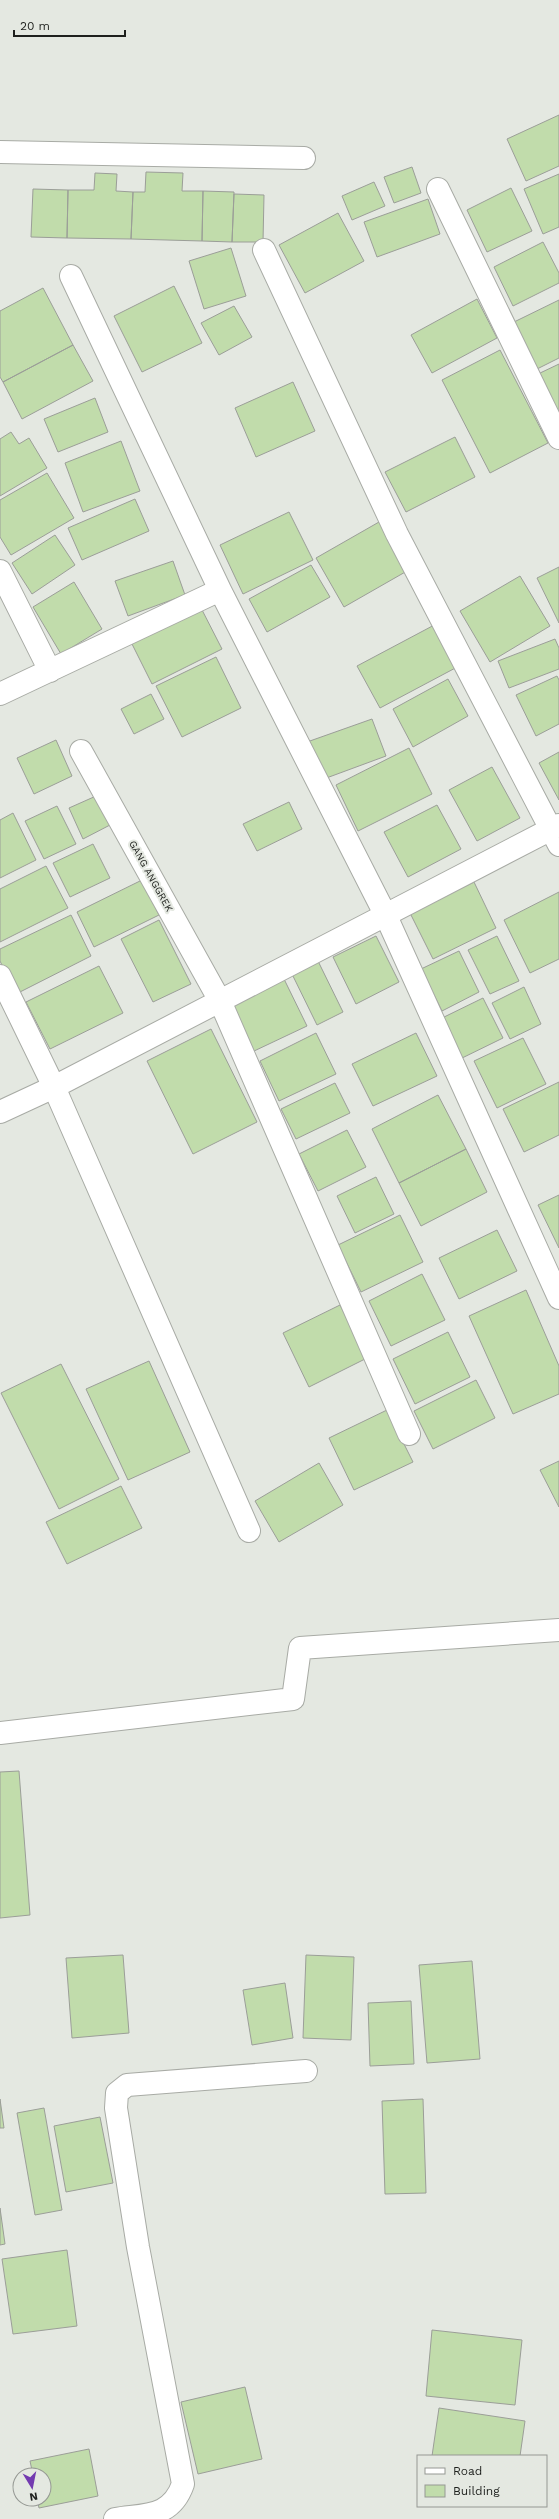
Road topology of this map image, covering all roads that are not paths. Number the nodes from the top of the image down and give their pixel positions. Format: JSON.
{"nodes":[{"id":1,"x":0,"y":152,"type":"edge"},
{"id":2,"x":304,"y":158,"type":"dead end"},
{"id":3,"x":438,"y":189,"type":"dead end"},
{"id":4,"x":264,"y":250,"type":"dead end"},
{"id":5,"x":71,"y":276,"type":"dead end"},
{"id":6,"x":559,"y":438,"type":"edge"},
{"id":7,"x":0,"y":571,"type":"edge"},
{"id":8,"x":220,"y":590,"type":"junction"},
{"id":9,"x":50,"y":671,"type":"junction"},
{"id":10,"x":0,"y":694,"type":"edge"},
{"id":11,"x":81,"y":751,"type":"dead end"},
{"id":12,"x":556,"y":833,"type":"edge"},
{"id":13,"x":386,"y":916,"type":"junction"},
{"id":14,"x":0,"y":976,"type":"edge"},
{"id":15,"x":220,"y":1002,"type":"junction"},
{"id":16,"x":54,"y":1087,"type":"junction"},
{"id":17,"x":0,"y":1112,"type":"edge"},
{"id":18,"x":559,"y":1298,"type":"edge"},
{"id":19,"x":409,"y":1434,"type":"dead end"},
{"id":20,"x":249,"y":1531,"type":"dead end"},
{"id":21,"x":559,"y":1630,"type":"edge"},
{"id":22,"x":0,"y":1733,"type":"edge"},
{"id":23,"x":306,"y":2071,"type":"dead end"},
{"id":24,"x":115,"y":2519,"type":"edge"}],
"edges":[{"from":1,"to":2,"type":"street"},
{"from":3,"to":6,"type":"street"},
{"from":4,"to":12,"type":"street"},
{"from":5,"to":8,"type":"street"},
{"from":7,"to":9,"type":"street"},
{"from":8,"to":9,"type":"street"},
{"from":8,"to":13,"type":"street"},
{"from":9,"to":10,"type":"street"},
{"from":11,"to":15,"type":"street","name":"GANG ANGGREK"},
{"from":12,"to":13,"type":"street"},
{"from":13,"to":15,"type":"street"},
{"from":13,"to":18,"type":"street"},
{"from":14,"to":16,"type":"street"},
{"from":15,"to":16,"type":"street"},
{"from":15,"to":19,"type":"street","name":"GANG ANGGREK"},
{"from":16,"to":17,"type":"street"},
{"from":16,"to":20,"type":"street"},
{"from":21,"to":22,"type":"street"},
{"from":23,"to":24,"type":"street"}]}
